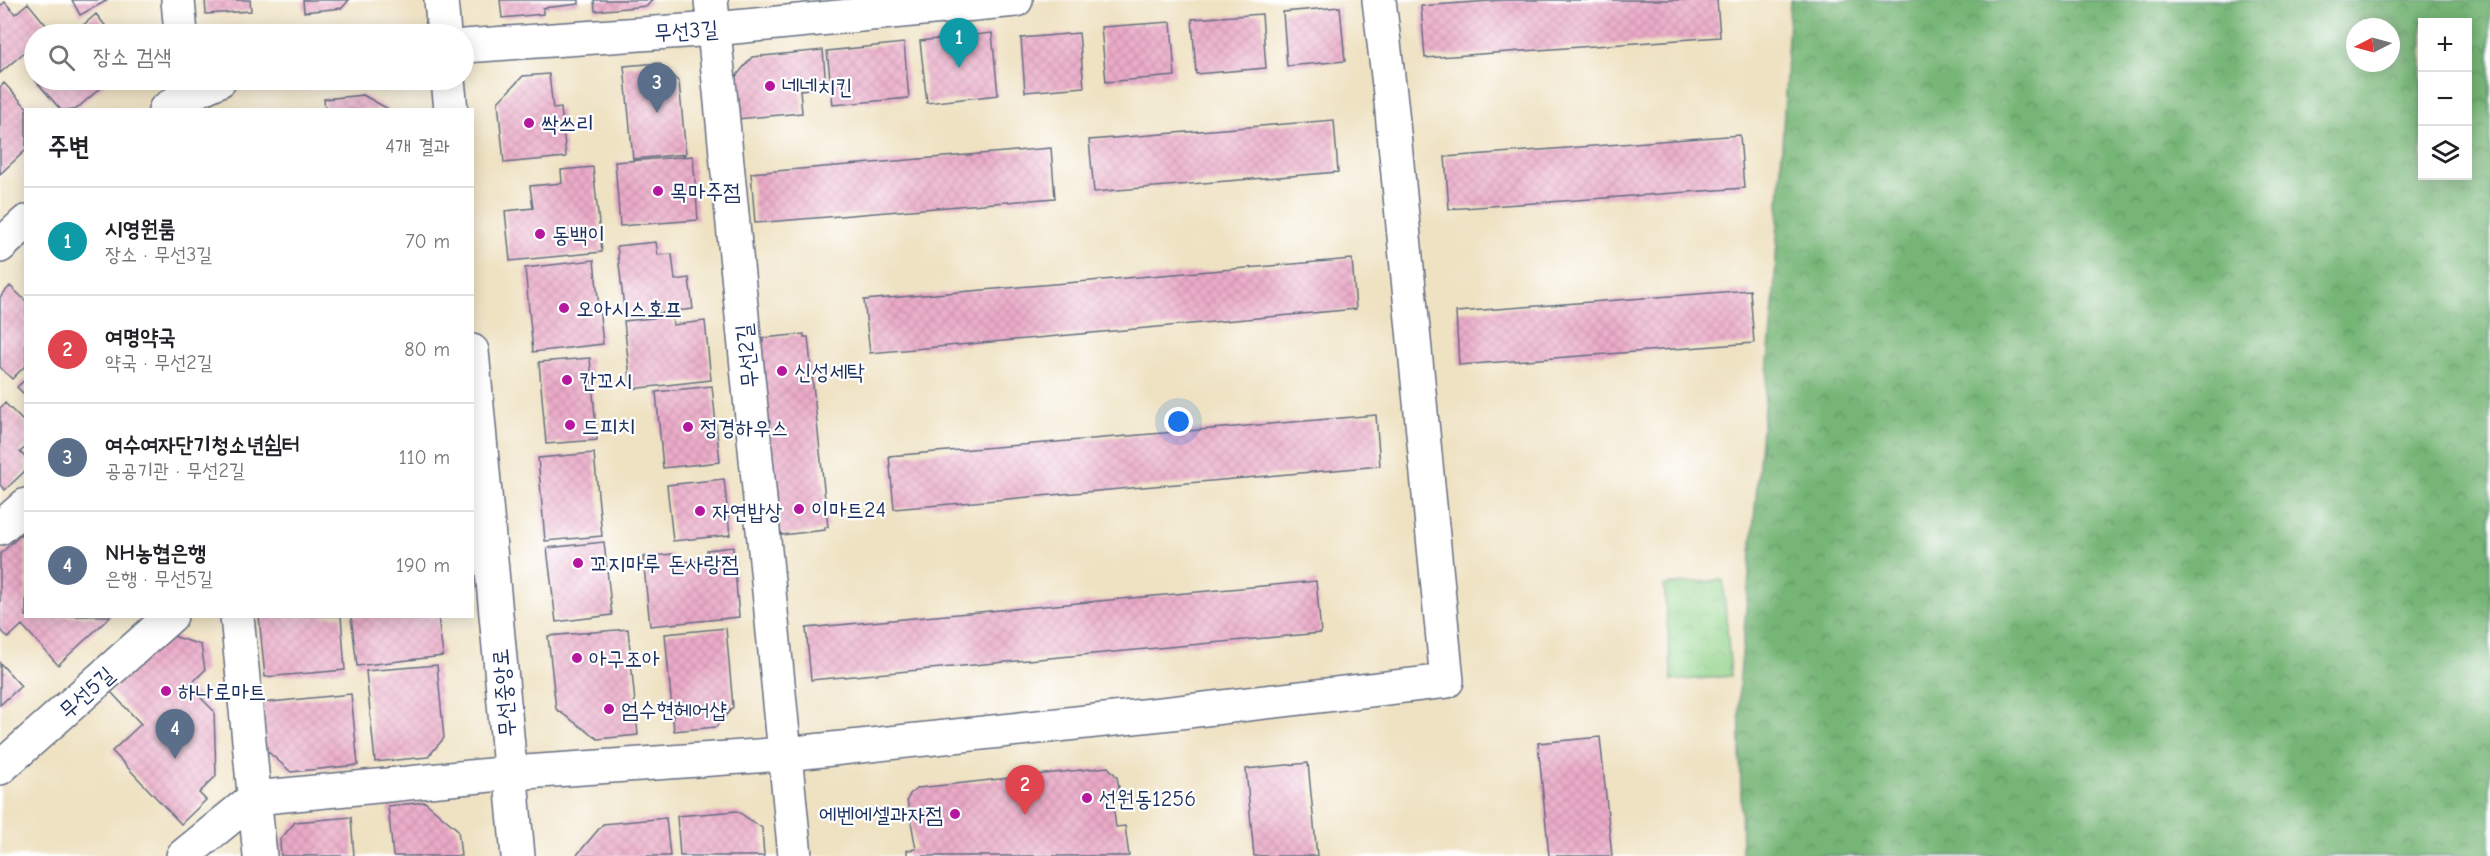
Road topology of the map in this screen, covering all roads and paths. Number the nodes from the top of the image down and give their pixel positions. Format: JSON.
{"nodes":[{"id":1,"x":178,"y":0,"type":"edge"},
{"id":2,"x":441,"y":0,"type":"edge"},
{"id":3,"x":1016,"y":0,"type":"edge"},
{"id":4,"x":1379,"y":0,"type":"edge"},
{"id":5,"x":712,"y":14,"type":"edge"},
{"id":6,"x":180,"y":24,"type":"edge"},
{"id":7,"x":443,"y":24,"type":"edge"},
{"id":8,"x":474,"y":45,"type":"edge"},
{"id":9,"x":199,"y":90,"type":"edge"},
{"id":10,"x":449,"y":90,"type":"edge"},
{"id":11,"x":182,"y":98,"type":"edge"},
{"id":12,"x":451,"y":108,"type":"edge"},
{"id":13,"x":24,"y":224,"type":"edge"},
{"id":14,"x":0,"y":246,"type":"edge"},
{"id":15,"x":474,"y":373,"type":"edge"},
{"id":16,"x":24,"y":507,"type":"edge"},
{"id":17,"x":0,"y":528,"type":"edge"},
{"id":18,"x":169,"y":618,"type":"edge"},
{"id":19,"x":237,"y":618,"type":"edge"},
{"id":20,"x":785,"y":754,"type":"junction"},
{"id":21,"x":0,"y":768,"type":"edge"},
{"id":22,"x":511,"y":773,"type":"junction"},
{"id":23,"x":254,"y":798,"type":"junction"},
{"id":24,"x":183,"y":856,"type":"edge"},
{"id":25,"x":260,"y":856,"type":"edge"},
{"id":26,"x":518,"y":856,"type":"edge"},
{"id":27,"x":795,"y":856,"type":"edge"}],
"edges":[{"from":1,"to":6,"type":"street"},
{"from":2,"to":7,"type":"street"},
{"from":3,"to":5,"type":"street","name":"무선3길"},
{"from":4,"to":20,"type":"street"},
{"from":5,"to":8,"type":"street","name":"무선3길"},
{"from":5,"to":20,"type":"street","name":"무선2길"},
{"from":9,"to":11,"type":"street"},
{"from":10,"to":12,"type":"street"},
{"from":13,"to":14,"type":"street"},
{"from":15,"to":22,"type":"street","name":"무선중앙로"},
{"from":16,"to":17,"type":"street"},
{"from":18,"to":21,"type":"street","name":"무선5길"},
{"from":19,"to":23,"type":"street"},
{"from":20,"to":22,"type":"street"},
{"from":20,"to":27,"type":"street","name":"무선2길"},
{"from":22,"to":23,"type":"street"},
{"from":22,"to":26,"type":"street","name":"무선중앙로"},
{"from":23,"to":24,"type":"street"},
{"from":23,"to":25,"type":"street"}]}
